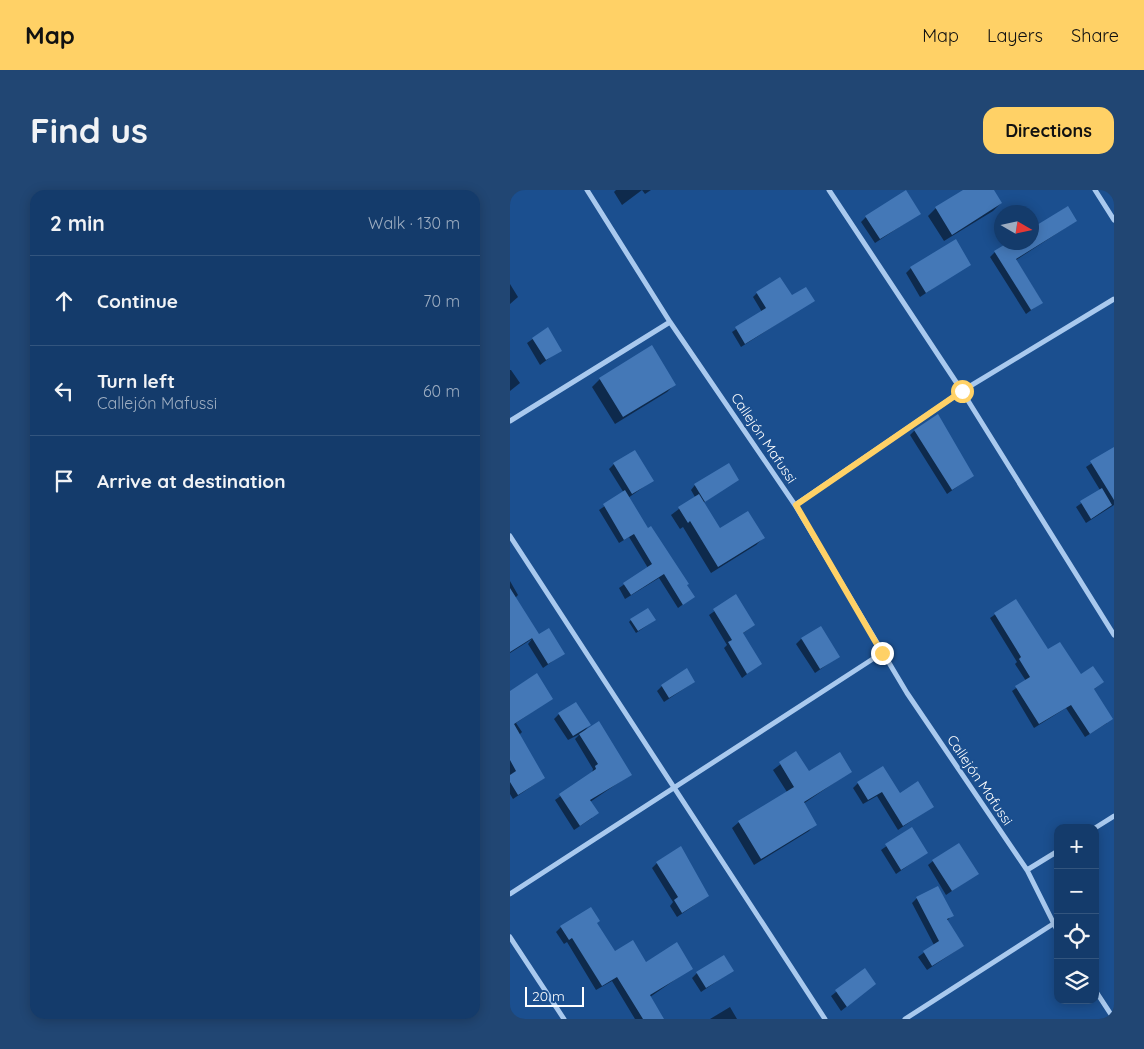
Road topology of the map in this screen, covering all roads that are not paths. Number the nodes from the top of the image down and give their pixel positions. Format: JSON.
{"nodes":[{"id":1,"x":587,"y":190,"type":"edge"},
{"id":2,"x":829,"y":190,"type":"edge"},
{"id":3,"x":1095,"y":190,"type":"edge"},
{"id":4,"x":1114,"y":220,"type":"edge"},
{"id":5,"x":1114,"y":299,"type":"edge"},
{"id":6,"x":670,"y":322,"type":"junction"},
{"id":7,"x":962,"y":391,"type":"junction"},
{"id":8,"x":510,"y":421,"type":"edge"},
{"id":9,"x":796,"y":505,"type":"junction"},
{"id":10,"x":510,"y":536,"type":"edge"},
{"id":11,"x":1114,"y":635,"type":"edge"},
{"id":12,"x":882,"y":653,"type":"junction"},
{"id":13,"x":672,"y":788,"type":"junction"},
{"id":14,"x":1114,"y":816,"type":"edge"},
{"id":15,"x":1099,"y":825,"type":"edge"},
{"id":16,"x":1054,"y":853,"type":"edge"},
{"id":17,"x":1027,"y":870,"type":"junction"},
{"id":18,"x":510,"y":894,"type":"edge"},
{"id":19,"x":1053,"y":924,"type":"joint"},
{"id":20,"x":510,"y":937,"type":"edge"},
{"id":21,"x":1099,"y":996,"type":"edge"},
{"id":22,"x":564,"y":1019,"type":"edge"},
{"id":23,"x":825,"y":1019,"type":"edge"},
{"id":24,"x":905,"y":1019,"type":"edge"},
{"id":25,"x":1114,"y":1019,"type":"edge"}],
"edges":[{"from":1,"to":6,"type":"street","name":"Callejón Mafussi"},
{"from":2,"to":7,"type":"street"},
{"from":3,"to":4,"type":"street"},
{"from":5,"to":7,"type":"street"},
{"from":6,"to":8,"type":"street"},
{"from":6,"to":9,"type":"street","name":"Callejón Mafussi"},
{"from":7,"to":9,"type":"street"},
{"from":7,"to":11,"type":"street"},
{"from":9,"to":12,"type":"street","name":"Callejón Mafussi"},
{"from":10,"to":13,"type":"street"},
{"from":12,"to":13,"type":"street"},
{"from":12,"to":17,"type":"street","name":"Callejón Mafussi"},
{"from":13,"to":18,"type":"street"},
{"from":13,"to":23,"type":"street"},
{"from":14,"to":15,"type":"street"},
{"from":16,"to":17,"type":"street"},
{"from":17,"to":19,"type":"street","name":"Callejón Mafussi"},
{"from":19,"to":24,"type":"street"},
{"from":20,"to":22,"type":"street"},
{"from":21,"to":25,"type":"street"}]}
